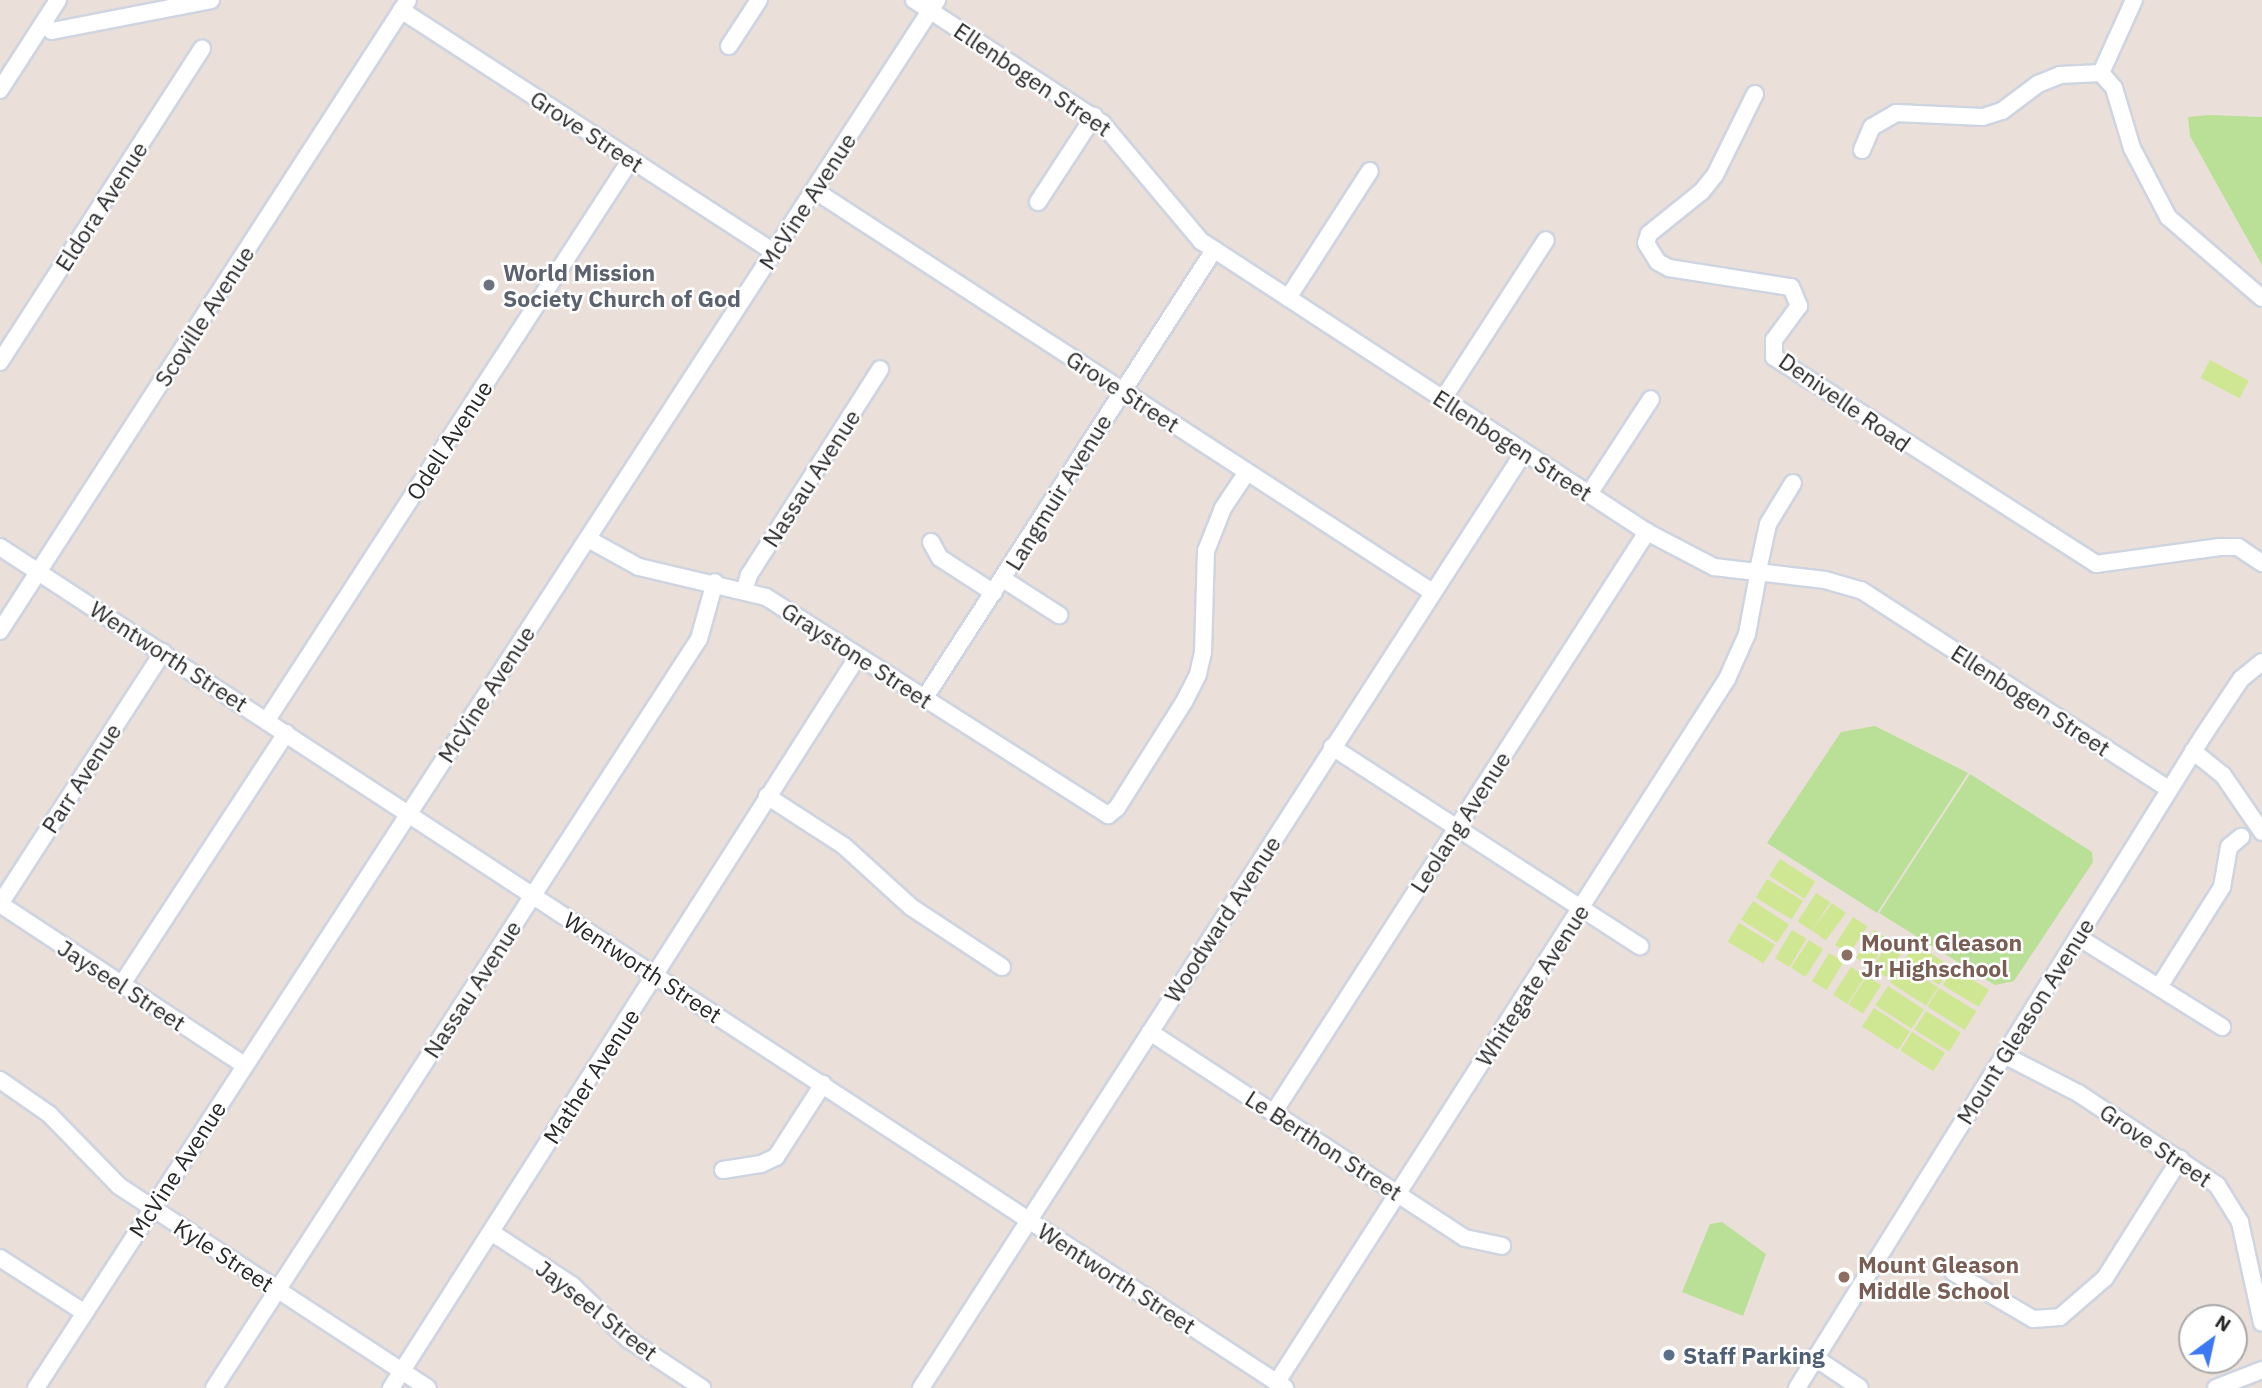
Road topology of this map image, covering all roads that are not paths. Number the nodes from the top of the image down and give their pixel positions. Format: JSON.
{"nodes":[{"id":1,"x":58,"y":0,"type":"edge"},
{"id":2,"x":211,"y":0,"type":"edge"},
{"id":3,"x":759,"y":0,"type":"edge"},
{"id":4,"x":914,"y":0,"type":"edge"},
{"id":5,"x":2134,"y":0,"type":"edge"},
{"id":6,"x":404,"y":5,"type":"edge"},
{"id":7,"x":933,"y":5,"type":"edge"},
{"id":8,"x":43,"y":24,"type":"junction"},
{"id":9,"x":729,"y":46,"type":"dead end"},
{"id":10,"x":202,"y":49,"type":"dead end"},
{"id":11,"x":2101,"y":74,"type":"junction"},
{"id":12,"x":0,"y":90,"type":"edge"},
{"id":13,"x":1755,"y":94,"type":"dead end"},
{"id":14,"x":1094,"y":116,"type":"junction"},
{"id":15,"x":1862,"y":150,"type":"dead end"},
{"id":16,"x":631,"y":159,"type":"junction"},
{"id":17,"x":1370,"y":171,"type":"dead end"},
{"id":18,"x":814,"y":190,"type":"junction"},
{"id":19,"x":1038,"y":202,"type":"dead end"},
{"id":20,"x":1546,"y":240,"type":"dead end"},
{"id":21,"x":1214,"y":250,"type":"junction"},
{"id":22,"x":773,"y":253,"type":"junction"},
{"id":23,"x":1289,"y":298,"type":"junction"},
{"id":24,"x":2262,"y":298,"type":"edge"},
{"id":25,"x":0,"y":362,"type":"edge"},
{"id":26,"x":880,"y":369,"type":"dead end"},
{"id":27,"x":1122,"y":391,"type":"junction"},
{"id":28,"x":1443,"y":399,"type":"junction"},
{"id":29,"x":1651,"y":399,"type":"dead end"},
{"id":30,"x":1524,"y":452,"type":"junction"},
{"id":31,"x":1247,"y":472,"type":"junction"},
{"id":32,"x":1793,"y":483,"type":"dead end"},
{"id":33,"x":1589,"y":495,"type":"junction"},
{"id":34,"x":1647,"y":532,"type":"junction"},
{"id":35,"x":588,"y":539,"type":"junction"},
{"id":36,"x":931,"y":542,"type":"dead end"},
{"id":37,"x":0,"y":547,"type":"edge"},
{"id":38,"x":2262,"y":563,"type":"edge"},
{"id":39,"x":39,"y":572,"type":"junction"},
{"id":40,"x":1757,"y":575,"type":"junction"},
{"id":41,"x":715,"y":582,"type":"junction"},
{"id":42,"x":998,"y":586,"type":"junction"},
{"id":43,"x":745,"y":589,"type":"junction"},
{"id":44,"x":1432,"y":592,"type":"junction"},
{"id":45,"x":1059,"y":615,"type":"dead end"},
{"id":46,"x":0,"y":631,"type":"edge"},
{"id":47,"x":163,"y":652,"type":"junction"},
{"id":48,"x":858,"y":656,"type":"junction"},
{"id":49,"x":2262,"y":662,"type":"edge"},
{"id":50,"x":924,"y":699,"type":"junction"},
{"id":51,"x":267,"y":720,"type":"junction"},
{"id":52,"x":286,"y":733,"type":"junction"},
{"id":53,"x":1332,"y":747,"type":"junction"},
{"id":54,"x":2193,"y":751,"type":"junction"},
{"id":55,"x":2169,"y":789,"type":"junction"},
{"id":56,"x":767,"y":796,"type":"junction"},
{"id":57,"x":409,"y":813,"type":"junction"},
{"id":58,"x":1456,"y":827,"type":"junction"},
{"id":59,"x":2262,"y":832,"type":"edge"},
{"id":60,"x":2241,"y":837,"type":"dead end"},
{"id":61,"x":533,"y":895,"type":"junction"},
{"id":62,"x":0,"y":904,"type":"edge"},
{"id":63,"x":1581,"y":908,"type":"junction"},
{"id":64,"x":2078,"y":937,"type":"junction"},
{"id":65,"x":1640,"y":946,"type":"dead end"},
{"id":66,"x":1002,"y":967,"type":"dead end"},
{"id":67,"x":656,"y":975,"type":"junction"},
{"id":68,"x":122,"y":984,"type":"junction"},
{"id":69,"x":2159,"y":987,"type":"junction"},
{"id":70,"x":2222,"y":1027,"type":"dead end"},
{"id":71,"x":1150,"y":1032,"type":"junction"},
{"id":72,"x":2004,"y":1055,"type":"junction"},
{"id":73,"x":244,"y":1065,"type":"junction"},
{"id":74,"x":0,"y":1080,"type":"edge"},
{"id":75,"x":822,"y":1084,"type":"junction"},
{"id":76,"x":1274,"y":1112,"type":"junction"},
{"id":77,"x":2180,"y":1159,"type":"junction"},
{"id":78,"x":723,"y":1170,"type":"dead end"},
{"id":79,"x":1398,"y":1193,"type":"junction"},
{"id":80,"x":152,"y":1208,"type":"junction"},
{"id":81,"x":1029,"y":1220,"type":"junction"},
{"id":82,"x":491,"y":1232,"type":"junction"},
{"id":83,"x":1502,"y":1246,"type":"dead end"},
{"id":84,"x":0,"y":1258,"type":"edge"},
{"id":85,"x":1953,"y":1272,"type":"dead end"},
{"id":86,"x":277,"y":1290,"type":"junction"},
{"id":87,"x":85,"y":1313,"type":"junction"},
{"id":88,"x":2262,"y":1323,"type":"edge"},
{"id":89,"x":1814,"y":1357,"type":"junction"},
{"id":90,"x":2262,"y":1370,"type":"edge"},
{"id":91,"x":401,"y":1371,"type":"junction"},
{"id":92,"x":1281,"y":1385,"type":"edge"},
{"id":93,"x":36,"y":1388,"type":"edge"},
{"id":94,"x":214,"y":1388,"type":"edge"},
{"id":95,"x":391,"y":1388,"type":"edge"},
{"id":96,"x":428,"y":1388,"type":"edge"},
{"id":97,"x":702,"y":1388,"type":"edge"},
{"id":98,"x":921,"y":1388,"type":"edge"},
{"id":99,"x":1797,"y":1388,"type":"edge"},
{"id":100,"x":1860,"y":1388,"type":"edge"},
{"id":101,"x":2216,"y":1388,"type":"edge"}],
"edges":[{"from":1,"to":8,"type":"street"},
{"from":2,"to":8,"type":"street"},
{"from":3,"to":9,"type":"street"},
{"from":4,"to":7,"type":"street","name":"Ellenbogen Street"},
{"from":5,"to":11,"type":"street"},
{"from":6,"to":16,"type":"street","name":"Grove Street"},
{"from":6,"to":39,"type":"street","name":"Scoville Avenue"},
{"from":7,"to":14,"type":"street","name":"Ellenbogen Street"},
{"from":7,"to":18,"type":"street","name":"McVine Avenue"},
{"from":8,"to":12,"type":"street"},
{"from":10,"to":25,"type":"street","name":"Eldora Avenue"},
{"from":11,"to":15,"type":"street"},
{"from":11,"to":24,"type":"street"},
{"from":13,"to":38,"type":"street","name":"Denivelle Road"},
{"from":14,"to":19,"type":"street"},
{"from":14,"to":21,"type":"street","name":"Ellenbogen Street"},
{"from":16,"to":22,"type":"street","name":"Grove Street"},
{"from":16,"to":51,"type":"street","name":"Odell Avenue"},
{"from":17,"to":23,"type":"street"},
{"from":18,"to":22,"type":"street","name":"McVine Avenue"},
{"from":18,"to":27,"type":"street","name":"Grove Street"},
{"from":20,"to":28,"type":"street"},
{"from":21,"to":23,"type":"street","name":"Ellenbogen Street"},
{"from":21,"to":27,"type":"street","name":"Langmuir Avenue"},
{"from":22,"to":35,"type":"street","name":"McVine Avenue"},
{"from":23,"to":28,"type":"street","name":"Ellenbogen Street"},
{"from":26,"to":43,"type":"street","name":"Nassau Avenue"},
{"from":27,"to":31,"type":"street","name":"Grove Street"},
{"from":27,"to":42,"type":"street","name":"Langmuir Avenue"},
{"from":28,"to":30,"type":"street","name":"Ellenbogen Street"},
{"from":29,"to":33,"type":"street"},
{"from":30,"to":33,"type":"street","name":"Ellenbogen Street"},
{"from":30,"to":44,"type":"street","name":"Woodward Avenue"},
{"from":31,"to":44,"type":"street","name":"Grove Street"},
{"from":31,"to":50,"type":"street","name":"Graystone Street"},
{"from":32,"to":40,"type":"street","name":"Whitegate Avenue"},
{"from":33,"to":34,"type":"street","name":"Ellenbogen Street"},
{"from":34,"to":40,"type":"street","name":"Ellenbogen Street"},
{"from":34,"to":58,"type":"street","name":"Leolang Avenue"},
{"from":35,"to":41,"type":"street","name":"Graystone Street"},
{"from":35,"to":57,"type":"street","name":"McVine Avenue"},
{"from":36,"to":42,"type":"street"},
{"from":37,"to":39,"type":"street","name":"Wentworth Street"},
{"from":39,"to":46,"type":"street","name":"Scoville Avenue"},
{"from":39,"to":47,"type":"street","name":"Wentworth Street"},
{"from":40,"to":55,"type":"street","name":"Ellenbogen Street"},
{"from":40,"to":63,"type":"street","name":"Whitegate Avenue"},
{"from":41,"to":43,"type":"street","name":"Graystone Street"},
{"from":41,"to":61,"type":"street","name":"Nassau Avenue"},
{"from":42,"to":45,"type":"street"},
{"from":42,"to":50,"type":"street","name":"Langmuir Avenue"},
{"from":43,"to":48,"type":"street","name":"Graystone Street"},
{"from":44,"to":53,"type":"street","name":"Woodward Avenue"},
{"from":47,"to":51,"type":"street","name":"Wentworth Street"},
{"from":47,"to":62,"type":"street","name":"Parr Avenue"},
{"from":48,"to":50,"type":"street","name":"Graystone Street"},
{"from":48,"to":56,"type":"street","name":"Mather Avenue"},
{"from":49,"to":54,"type":"street","name":"Mount Gleason Avenue"},
{"from":51,"to":52,"type":"street","name":"Wentworth Street"},
{"from":52,"to":57,"type":"street","name":"Wentworth Street"},
{"from":52,"to":68,"type":"street"},
{"from":53,"to":58,"type":"street"},
{"from":53,"to":71,"type":"street","name":"Woodward Avenue"},
{"from":54,"to":55,"type":"street","name":"Mount Gleason Avenue"},
{"from":54,"to":59,"type":"street"},
{"from":55,"to":64,"type":"street","name":"Mount Gleason Avenue"},
{"from":56,"to":66,"type":"street"},
{"from":56,"to":67,"type":"street","name":"Mather Avenue"},
{"from":57,"to":61,"type":"street","name":"Wentworth Street"},
{"from":57,"to":73,"type":"street","name":"McVine Avenue"},
{"from":58,"to":63,"type":"street"},
{"from":58,"to":76,"type":"street","name":"Leolang Avenue"},
{"from":60,"to":69,"type":"street"},
{"from":61,"to":67,"type":"street","name":"Wentworth Street"},
{"from":61,"to":86,"type":"street","name":"Nassau Avenue"},
{"from":62,"to":68,"type":"street","name":"Jayseel Street"},
{"from":63,"to":65,"type":"street"},
{"from":63,"to":79,"type":"street","name":"Whitegate Avenue"},
{"from":64,"to":69,"type":"street"},
{"from":64,"to":72,"type":"street","name":"Mount Gleason Avenue"},
{"from":67,"to":75,"type":"street","name":"Wentworth Street"},
{"from":67,"to":82,"type":"street","name":"Mather Avenue"},
{"from":68,"to":73,"type":"street","name":"Jayseel Street"},
{"from":69,"to":70,"type":"street"},
{"from":71,"to":76,"type":"street","name":"Le Berthon Street"},
{"from":71,"to":81,"type":"street","name":"Woodward Avenue"},
{"from":72,"to":77,"type":"street","name":"Grove Street"},
{"from":72,"to":89,"type":"street","name":"Mount Gleason Avenue"},
{"from":73,"to":80,"type":"street","name":"McVine Avenue"},
{"from":74,"to":80,"type":"street","name":"Kyle Street"},
{"from":75,"to":78,"type":"street"},
{"from":75,"to":81,"type":"street","name":"Wentworth Street"},
{"from":76,"to":79,"type":"street","name":"Le Berthon Street"},
{"from":77,"to":85,"type":"street"},
{"from":77,"to":88,"type":"street","name":"Grove Street"},
{"from":79,"to":83,"type":"street","name":"Le Berthon Street"},
{"from":79,"to":92,"type":"street","name":"Whitegate Avenue"},
{"from":80,"to":86,"type":"street","name":"Kyle Street"},
{"from":80,"to":87,"type":"street","name":"McVine Avenue"},
{"from":81,"to":92,"type":"street","name":"Wentworth Street"},
{"from":81,"to":98,"type":"street","name":"Woodward Avenue"},
{"from":82,"to":91,"type":"street","name":"Mather Avenue"},
{"from":82,"to":97,"type":"street","name":"Jayseel Street"},
{"from":84,"to":87,"type":"street"},
{"from":86,"to":91,"type":"street","name":"Kyle Street"},
{"from":86,"to":94,"type":"street","name":"Nassau Avenue"},
{"from":87,"to":93,"type":"street","name":"McVine Avenue"},
{"from":89,"to":99,"type":"street","name":"Mount Gleason Avenue"},
{"from":89,"to":100,"type":"street"},
{"from":90,"to":101,"type":"street"},
{"from":91,"to":95,"type":"street","name":"Mather Avenue"},
{"from":91,"to":96,"type":"street","name":"Kyle Street"}]}
